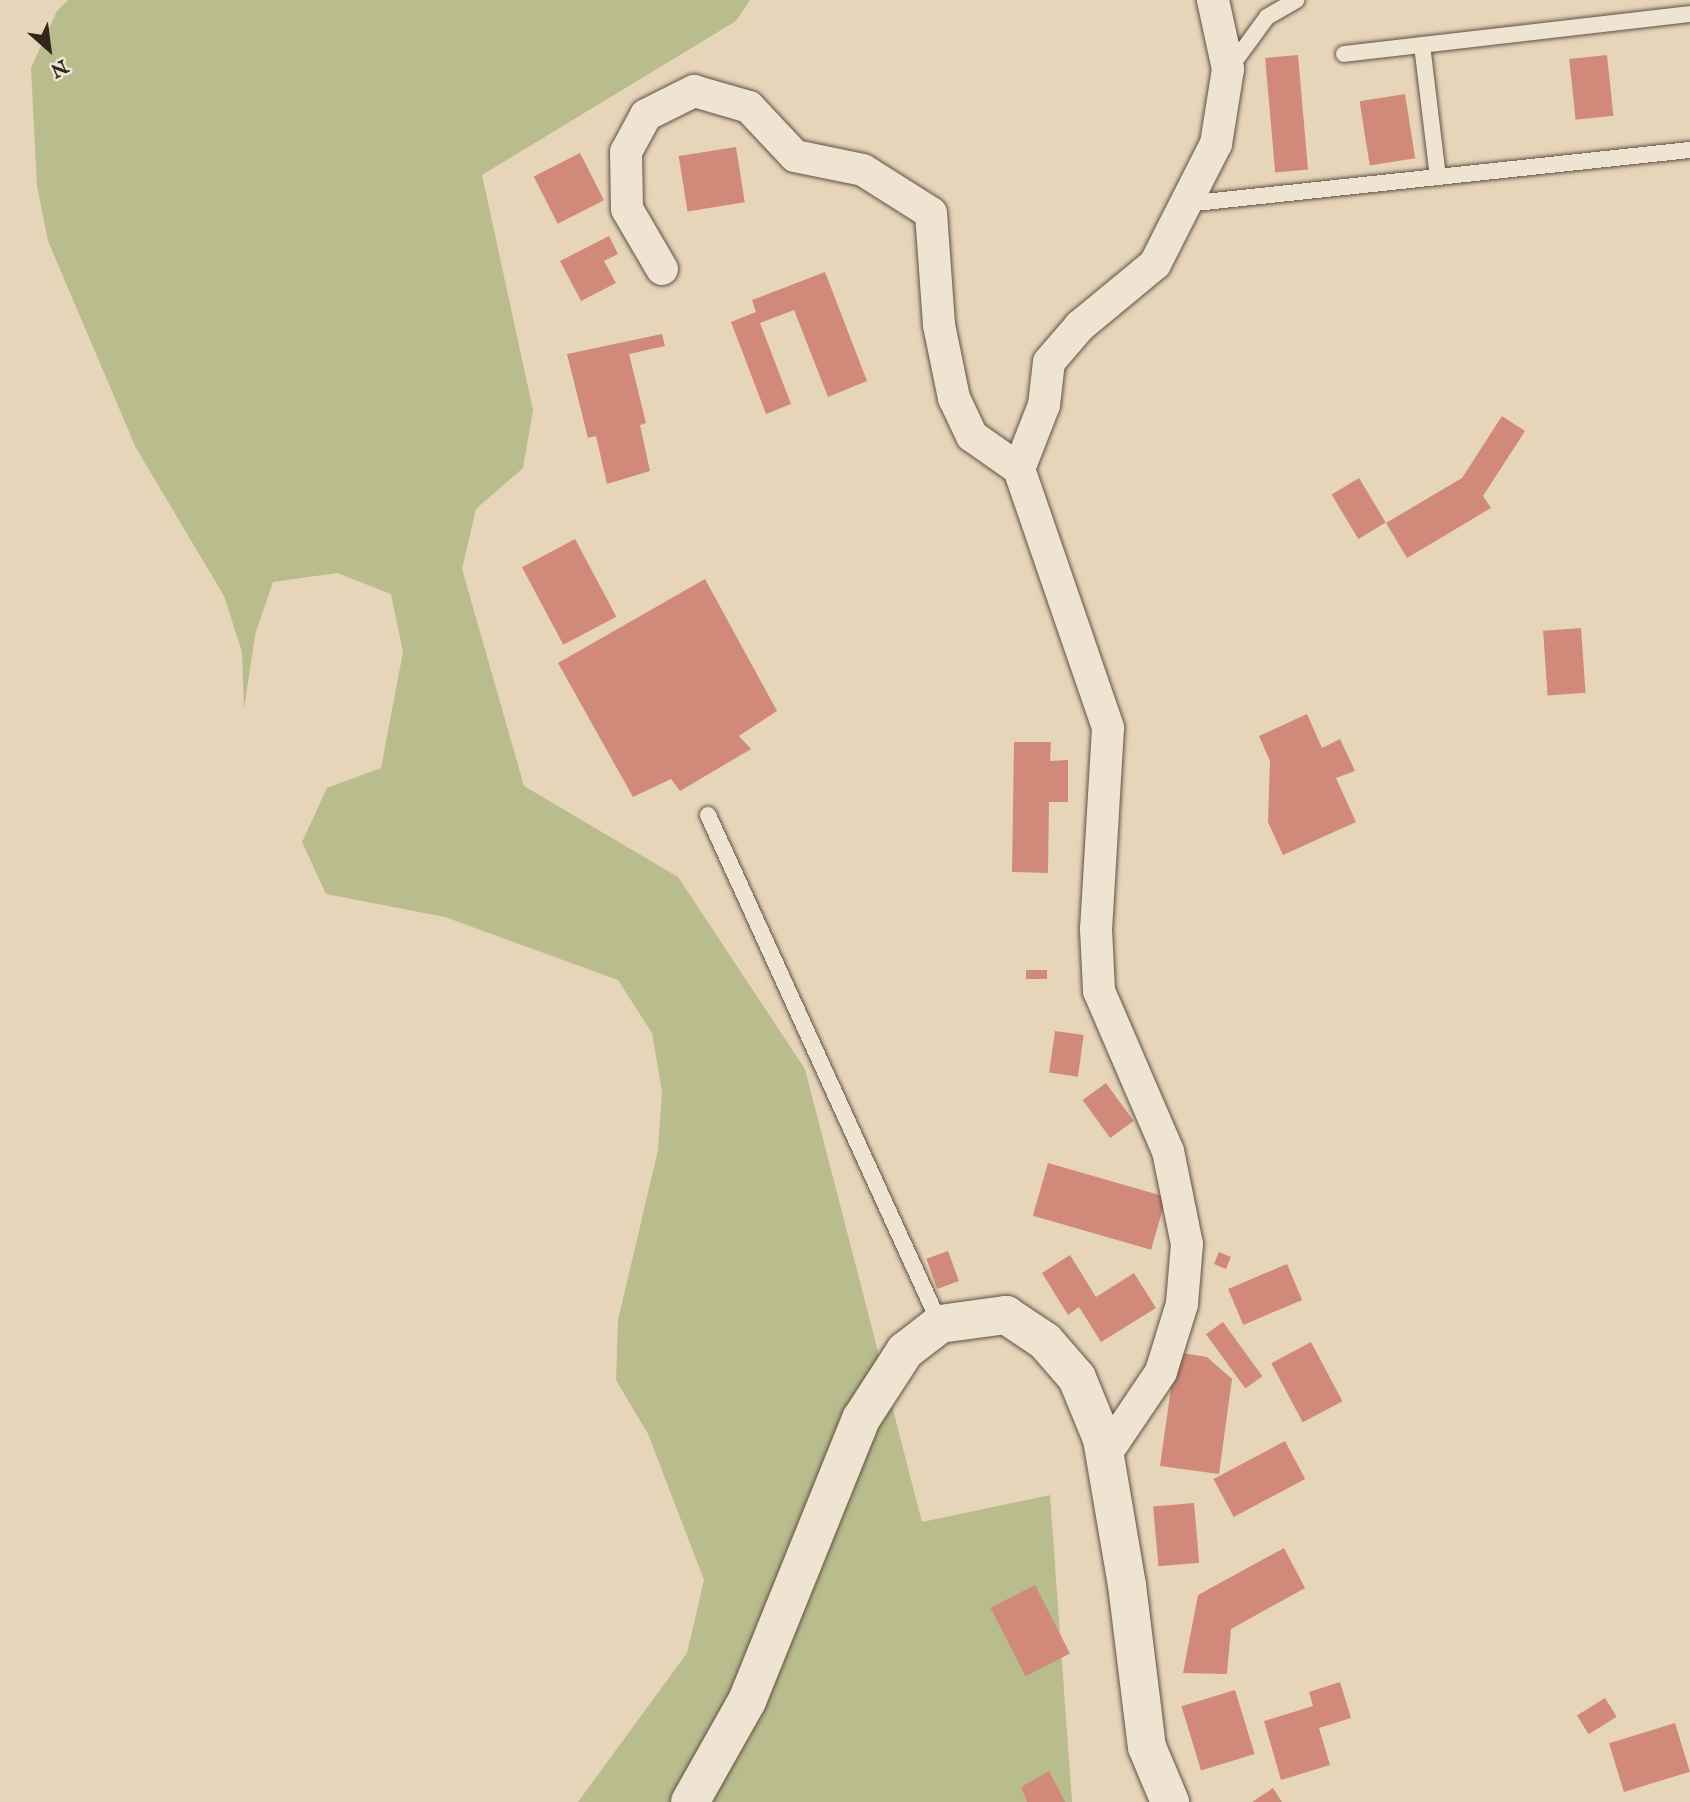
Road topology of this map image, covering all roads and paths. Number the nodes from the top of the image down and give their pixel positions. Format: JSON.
{"nodes":[{"id":1,"x":1213,"y":0,"type":"edge"},
{"id":2,"x":1297,"y":0,"type":"edge"},
{"id":3,"x":1690,"y":14,"type":"edge"},
{"id":4,"x":1422,"y":45,"type":"junction"},
{"id":5,"x":1344,"y":54,"type":"dead end"},
{"id":6,"x":1228,"y":69,"type":"junction"},
{"id":7,"x":1690,"y":150,"type":"edge"},
{"id":8,"x":1438,"y":177,"type":"junction"},
{"id":9,"x":1186,"y":204,"type":"junction"},
{"id":10,"x":662,"y":269,"type":"dead end"},
{"id":11,"x":1019,"y":469,"type":"junction"},
{"id":12,"x":708,"y":814,"type":"dead end"},
{"id":13,"x":940,"y":1324,"type":"junction"},
{"id":14,"x":1105,"y":1455,"type":"junction"},
{"id":15,"x":690,"y":1802,"type":"edge"},
{"id":16,"x":1170,"y":1802,"type":"edge"}],
"edges":[{"from":1,"to":6,"type":"street"},
{"from":2,"to":6,"type":"lane"},
{"from":3,"to":4,"type":"lane"},
{"from":4,"to":5,"type":"lane"},
{"from":4,"to":8,"type":"lane"},
{"from":6,"to":9,"type":"street"},
{"from":7,"to":8,"type":"lane"},
{"from":8,"to":9,"type":"lane"},
{"from":9,"to":11,"type":"street"},
{"from":10,"to":11,"type":"street"},
{"from":11,"to":14,"type":"street"},
{"from":12,"to":13,"type":"lane"},
{"from":13,"to":14,"type":"street"},
{"from":13,"to":15,"type":"street"},
{"from":14,"to":16,"type":"street"}]}
